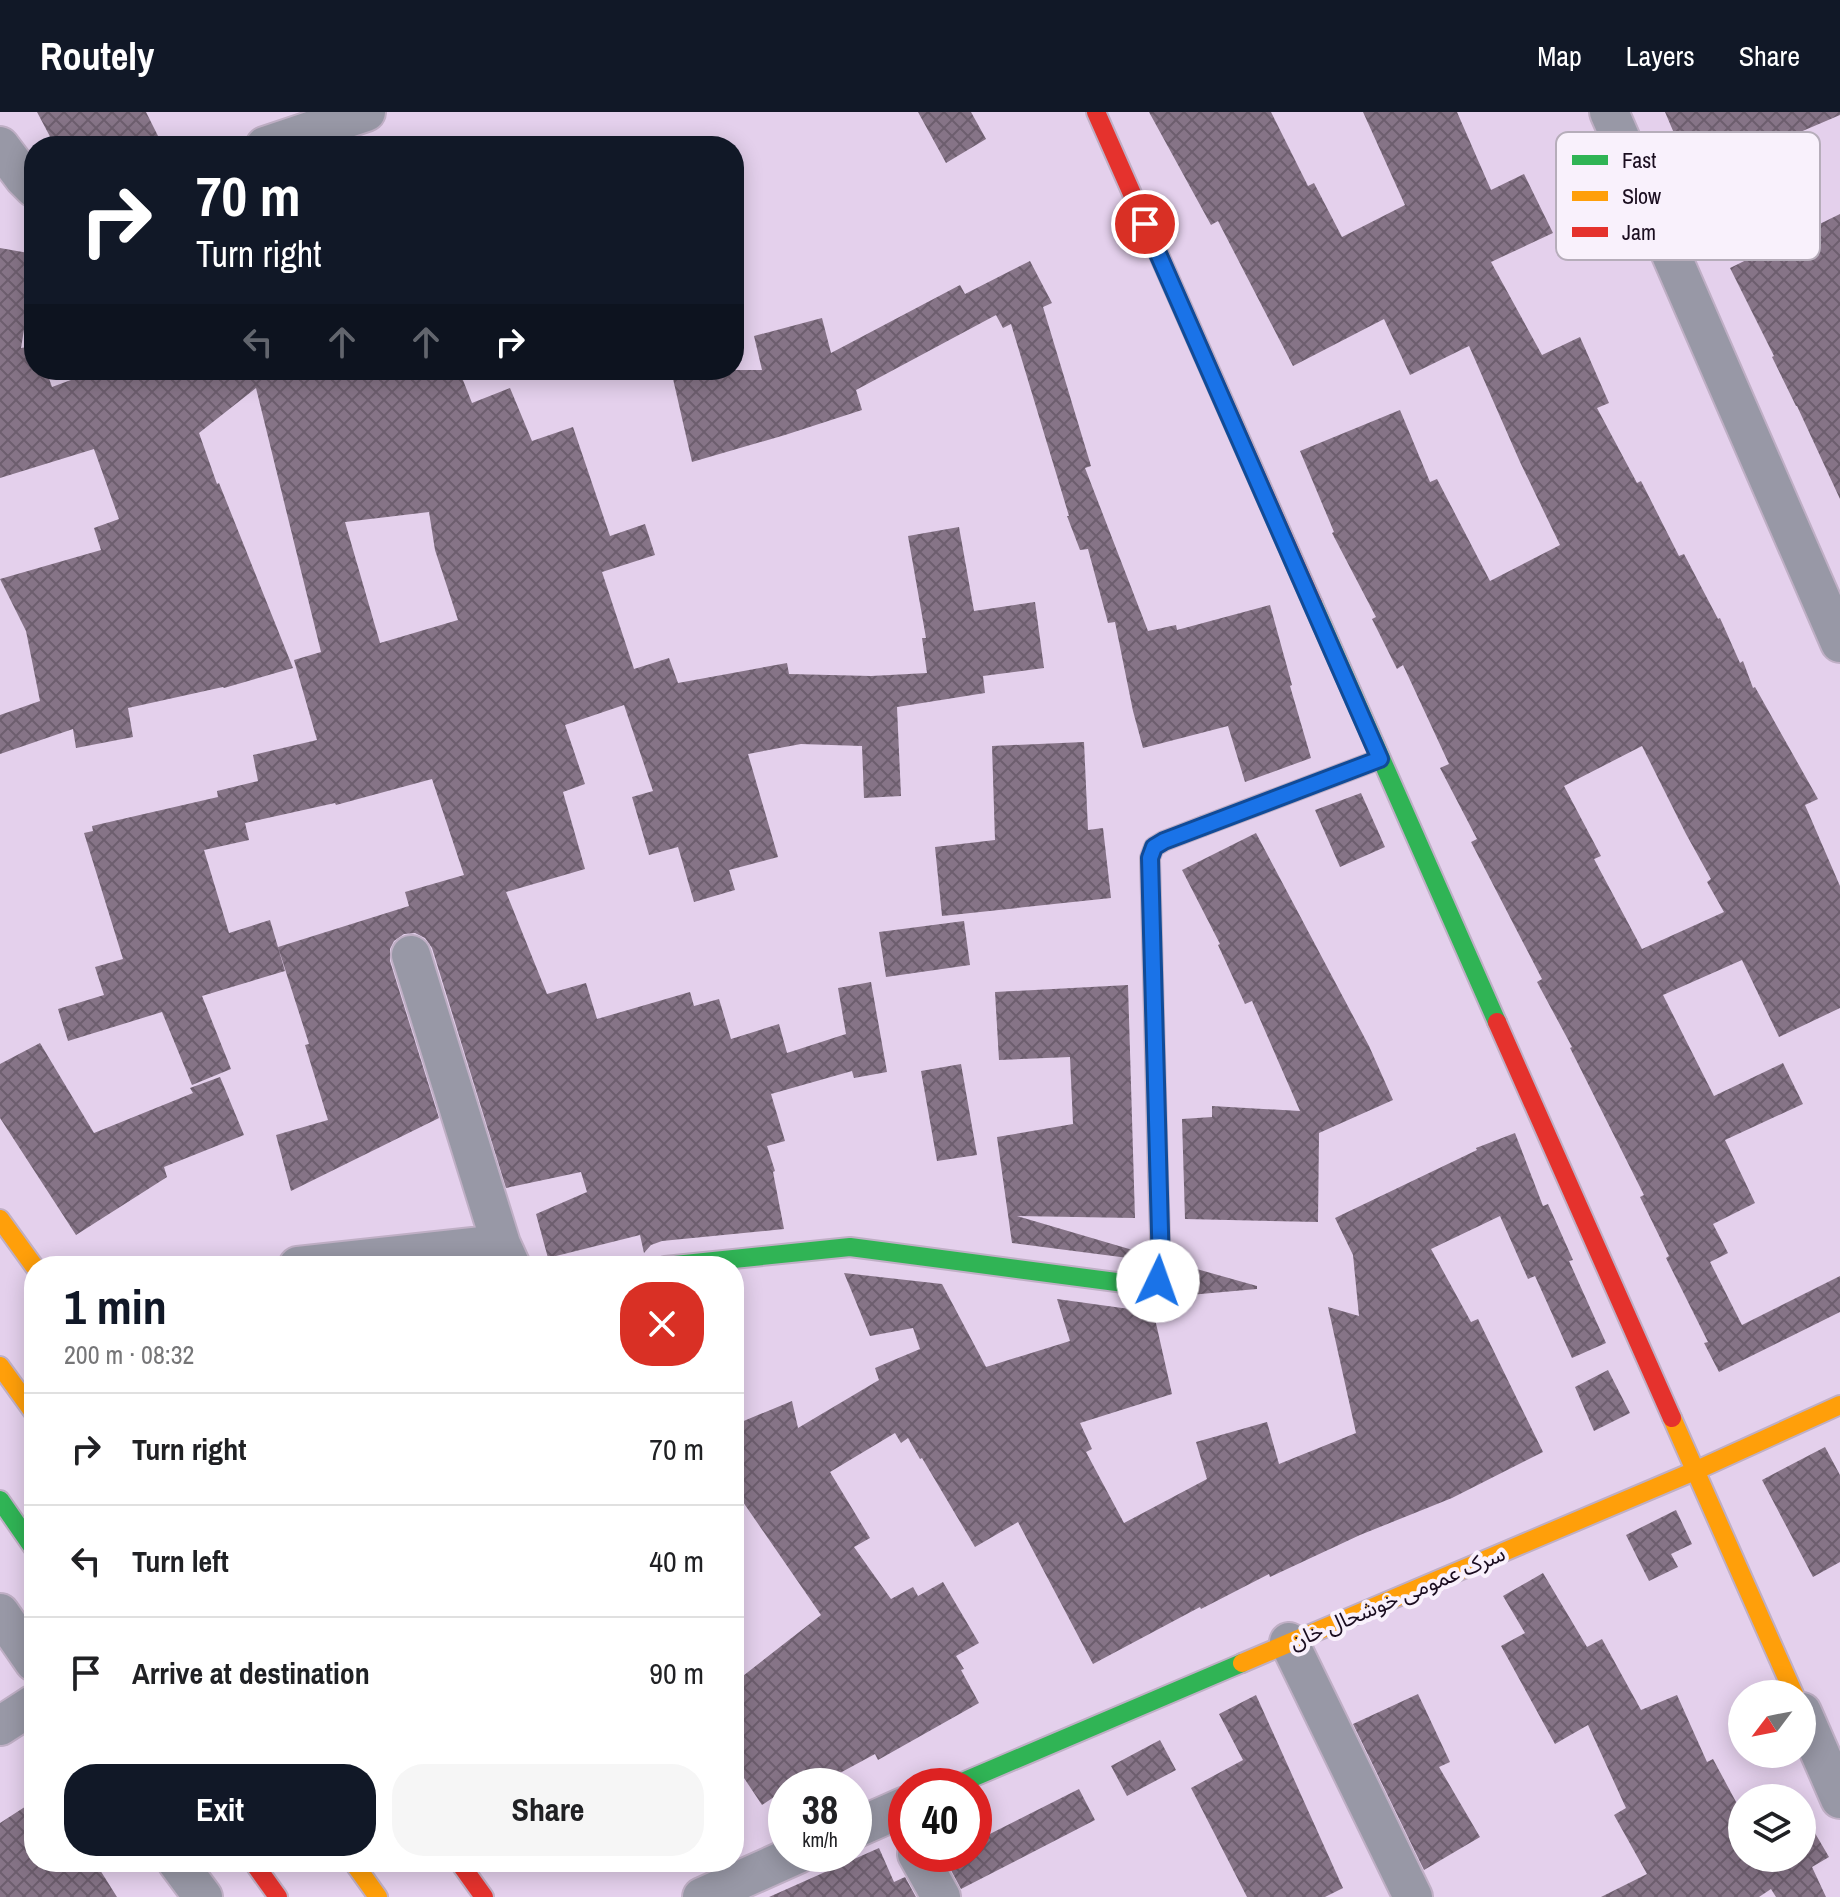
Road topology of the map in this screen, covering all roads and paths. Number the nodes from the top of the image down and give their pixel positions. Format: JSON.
{"nodes":[{"id":1,"x":366,"y":112,"type":"edge"},
{"id":2,"x":1096,"y":112,"type":"edge"},
{"id":3,"x":1609,"y":112,"type":"edge"},
{"id":4,"x":1618,"y":132,"type":"edge"},
{"id":5,"x":295,"y":136,"type":"edge"},
{"id":6,"x":0,"y":146,"type":"edge"},
{"id":7,"x":24,"y":178,"type":"edge"},
{"id":8,"x":1673,"y":260,"type":"edge"},
{"id":9,"x":1840,"y":643,"type":"edge"},
{"id":10,"x":1380,"y":759,"type":"junction"},
{"id":11,"x":411,"y":955,"type":"dead end"},
{"id":12,"x":0,"y":1219,"type":"edge"},
{"id":13,"x":506,"y":1255,"type":"edge"},
{"id":14,"x":27,"y":1256,"type":"edge"},
{"id":15,"x":744,"y":1258,"type":"edge"},
{"id":16,"x":0,"y":1366,"type":"edge"},
{"id":17,"x":24,"y":1399,"type":"edge"},
{"id":18,"x":1840,"y":1405,"type":"edge"},
{"id":19,"x":1697,"y":1470,"type":"junction"},
{"id":20,"x":0,"y":1500,"type":"edge"},
{"id":21,"x":24,"y":1535,"type":"edge"},
{"id":22,"x":0,"y":1613,"type":"edge"},
{"id":23,"x":1289,"y":1642,"type":"junction"},
{"id":24,"x":24,"y":1648,"type":"edge"},
{"id":25,"x":1788,"y":1680,"type":"edge"},
{"id":26,"x":24,"y":1710,"type":"edge"},
{"id":27,"x":0,"y":1726,"type":"edge"},
{"id":28,"x":1816,"y":1744,"type":"edge"},
{"id":29,"x":992,"y":1769,"type":"edge"},
{"id":30,"x":1840,"y":1799,"type":"edge"},
{"id":31,"x":768,"y":1867,"type":"edge"},
{"id":32,"x":184,"y":1872,"type":"edge"},
{"id":33,"x":260,"y":1872,"type":"edge"},
{"id":34,"x":360,"y":1872,"type":"edge"},
{"id":35,"x":466,"y":1872,"type":"edge"},
{"id":36,"x":927,"y":1872,"type":"edge"},
{"id":37,"x":203,"y":1897,"type":"edge"},
{"id":38,"x":278,"y":1897,"type":"edge"},
{"id":39,"x":378,"y":1897,"type":"edge"},
{"id":40,"x":484,"y":1897,"type":"edge"},
{"id":41,"x":702,"y":1897,"type":"edge"},
{"id":42,"x":941,"y":1897,"type":"edge"},
{"id":43,"x":1413,"y":1897,"type":"edge"}],
"edges":[{"from":1,"to":5,"type":"street"},
{"from":2,"to":10,"type":"street"},
{"from":3,"to":4,"type":"street"},
{"from":6,"to":7,"type":"street"},
{"from":8,"to":9,"type":"street"},
{"from":10,"to":15,"type":"street"},
{"from":10,"to":19,"type":"street"},
{"from":11,"to":13,"type":"street"},
{"from":12,"to":14,"type":"street"},
{"from":16,"to":17,"type":"street"},
{"from":18,"to":19,"type":"street","name":"سرک عمومی خوشحال خان"},
{"from":19,"to":23,"type":"street","name":"سرک عمومی خوشحال خان"},
{"from":19,"to":25,"type":"street"},
{"from":20,"to":21,"type":"street"},
{"from":22,"to":24,"type":"street"},
{"from":23,"to":29,"type":"street","name":"سرک عمومی خوشحال خان"},
{"from":23,"to":43,"type":"street"},
{"from":26,"to":27,"type":"street"},
{"from":28,"to":30,"type":"street"},
{"from":31,"to":41,"type":"street"},
{"from":32,"to":37,"type":"street"},
{"from":33,"to":38,"type":"street"},
{"from":34,"to":39,"type":"street"},
{"from":35,"to":40,"type":"street"},
{"from":36,"to":42,"type":"street"}]}
